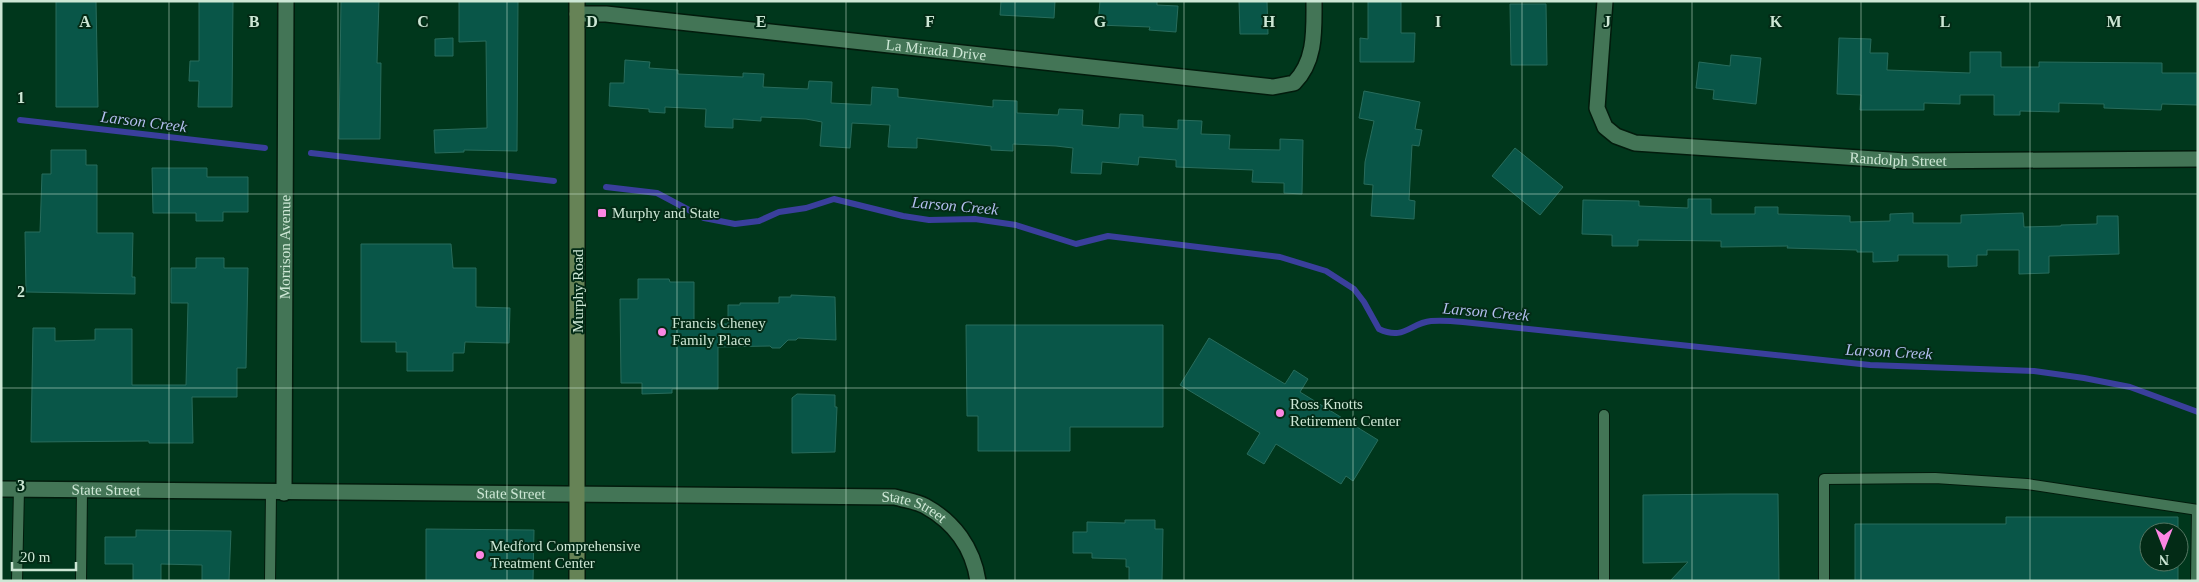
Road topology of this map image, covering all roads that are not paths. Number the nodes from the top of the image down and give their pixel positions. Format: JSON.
{"nodes":[{"id":1,"x":286,"y":1,"type":"edge"},
{"id":2,"x":1314,"y":1,"type":"edge"},
{"id":3,"x":1605,"y":1,"type":"edge"},
{"id":4,"x":577,"y":8,"type":"edge"},
{"id":5,"x":2198,"y":159,"type":"edge"},
{"id":6,"x":1604,"y":416,"type":"dead end"},
{"id":7,"x":1,"y":489,"type":"edge"},
{"id":8,"x":18,"y":490,"type":"junction"},
{"id":9,"x":82,"y":490,"type":"junction"},
{"id":10,"x":277,"y":492,"type":"junction"},
{"id":11,"x":578,"y":495,"type":"junction"},
{"id":12,"x":2198,"y":510,"type":"edge"},
{"id":13,"x":17,"y":581,"type":"edge"},
{"id":14,"x":81,"y":581,"type":"edge"},
{"id":15,"x":270,"y":581,"type":"edge"},
{"id":16,"x":578,"y":581,"type":"edge"},
{"id":17,"x":978,"y":581,"type":"edge"},
{"id":18,"x":1604,"y":581,"type":"edge"},
{"id":19,"x":1824,"y":581,"type":"edge"},
{"id":20,"x":2196,"y":581,"type":"edge"}],
"edges":[{"from":1,"to":10,"type":"street","name":"Morrison Avenue"},
{"from":2,"to":4,"type":"street","name":"La Mirada Drive"},
{"from":3,"to":5,"type":"street","name":"Randolph Street"},
{"from":4,"to":11,"type":"street","name":"Murphy Road"},
{"from":6,"to":18,"type":"lane"},
{"from":7,"to":8,"type":"street","name":"State Street"},
{"from":8,"to":9,"type":"street","name":"State Street"},
{"from":8,"to":13,"type":"lane"},
{"from":9,"to":10,"type":"street","name":"State Street"},
{"from":9,"to":14,"type":"lane"},
{"from":10,"to":11,"type":"street","name":"State Street"},
{"from":10,"to":15,"type":"lane"},
{"from":11,"to":16,"type":"street","name":"Murphy Road"},
{"from":11,"to":17,"type":"street","name":"State Street"},
{"from":12,"to":19,"type":"lane"},
{"from":12,"to":20,"type":"lane"}]}
